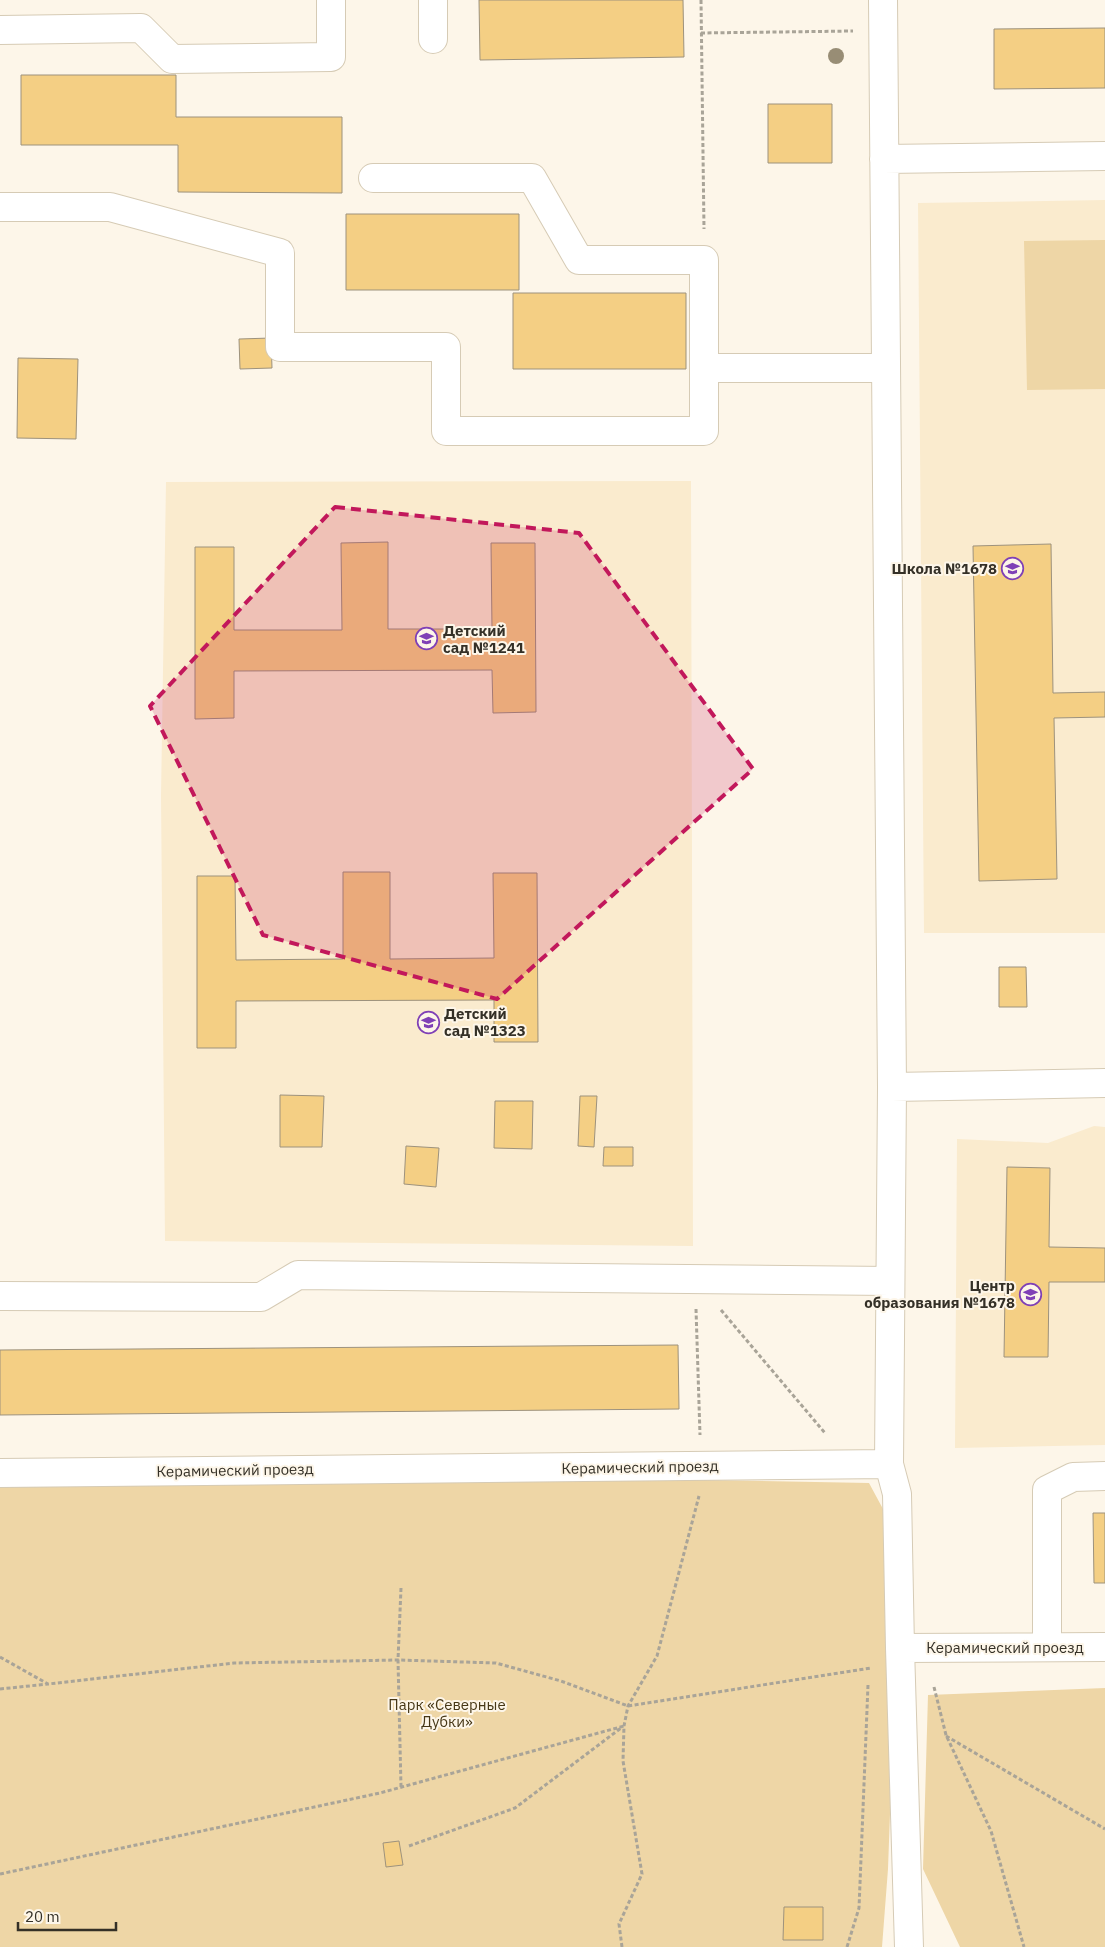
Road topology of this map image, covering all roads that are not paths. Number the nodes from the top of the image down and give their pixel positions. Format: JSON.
{"nodes":[{"id":1,"x":331,"y":0,"type":"edge"},
{"id":2,"x":433,"y":0,"type":"edge"},
{"id":3,"x":883,"y":0,"type":"edge"},
{"id":4,"x":0,"y":30,"type":"edge"},
{"id":5,"x":433,"y":39,"type":"dead end"},
{"id":6,"x":1105,"y":156,"type":"edge"},
{"id":7,"x":884,"y":159,"type":"junction"},
{"id":8,"x":373,"y":178,"type":"dead end"},
{"id":9,"x":0,"y":207,"type":"edge"},
{"id":10,"x":704,"y":368,"type":"junction"},
{"id":11,"x":886,"y":368,"type":"junction"},
{"id":12,"x":1105,"y":1083,"type":"edge"},
{"id":13,"x":892,"y":1087,"type":"junction"},
{"id":14,"x":890,"y":1281,"type":"junction"},
{"id":15,"x":0,"y":1296,"type":"edge"},
{"id":16,"x":889,"y":1464,"type":"junction"},
{"id":17,"x":0,"y":1473,"type":"edge"},
{"id":18,"x":1105,"y":1476,"type":"edge"},
{"id":19,"x":1047,"y":1647,"type":"junction"},
{"id":20,"x":1105,"y":1647,"type":"edge"},
{"id":21,"x":912,"y":1648,"type":"junction"},
{"id":22,"x":909,"y":1947,"type":"edge"}],
"edges":[{"from":1,"to":4,"type":"street"},
{"from":2,"to":5,"type":"street"},
{"from":3,"to":7,"type":"street"},
{"from":6,"to":7,"type":"street"},
{"from":7,"to":11,"type":"street"},
{"from":8,"to":10,"type":"street"},
{"from":9,"to":10,"type":"street"},
{"from":10,"to":11,"type":"street"},
{"from":11,"to":13,"type":"street"},
{"from":12,"to":13,"type":"street"},
{"from":13,"to":14,"type":"street"},
{"from":14,"to":15,"type":"street"},
{"from":14,"to":16,"type":"street"},
{"from":16,"to":17,"type":"street","name":"Керамический проезд"},
{"from":16,"to":21,"type":"street"},
{"from":18,"to":19,"type":"street"},
{"from":19,"to":20,"type":"street","name":"Керамический проезд"},
{"from":19,"to":21,"type":"street","name":"Керамический проезд"},
{"from":21,"to":22,"type":"street"}]}
